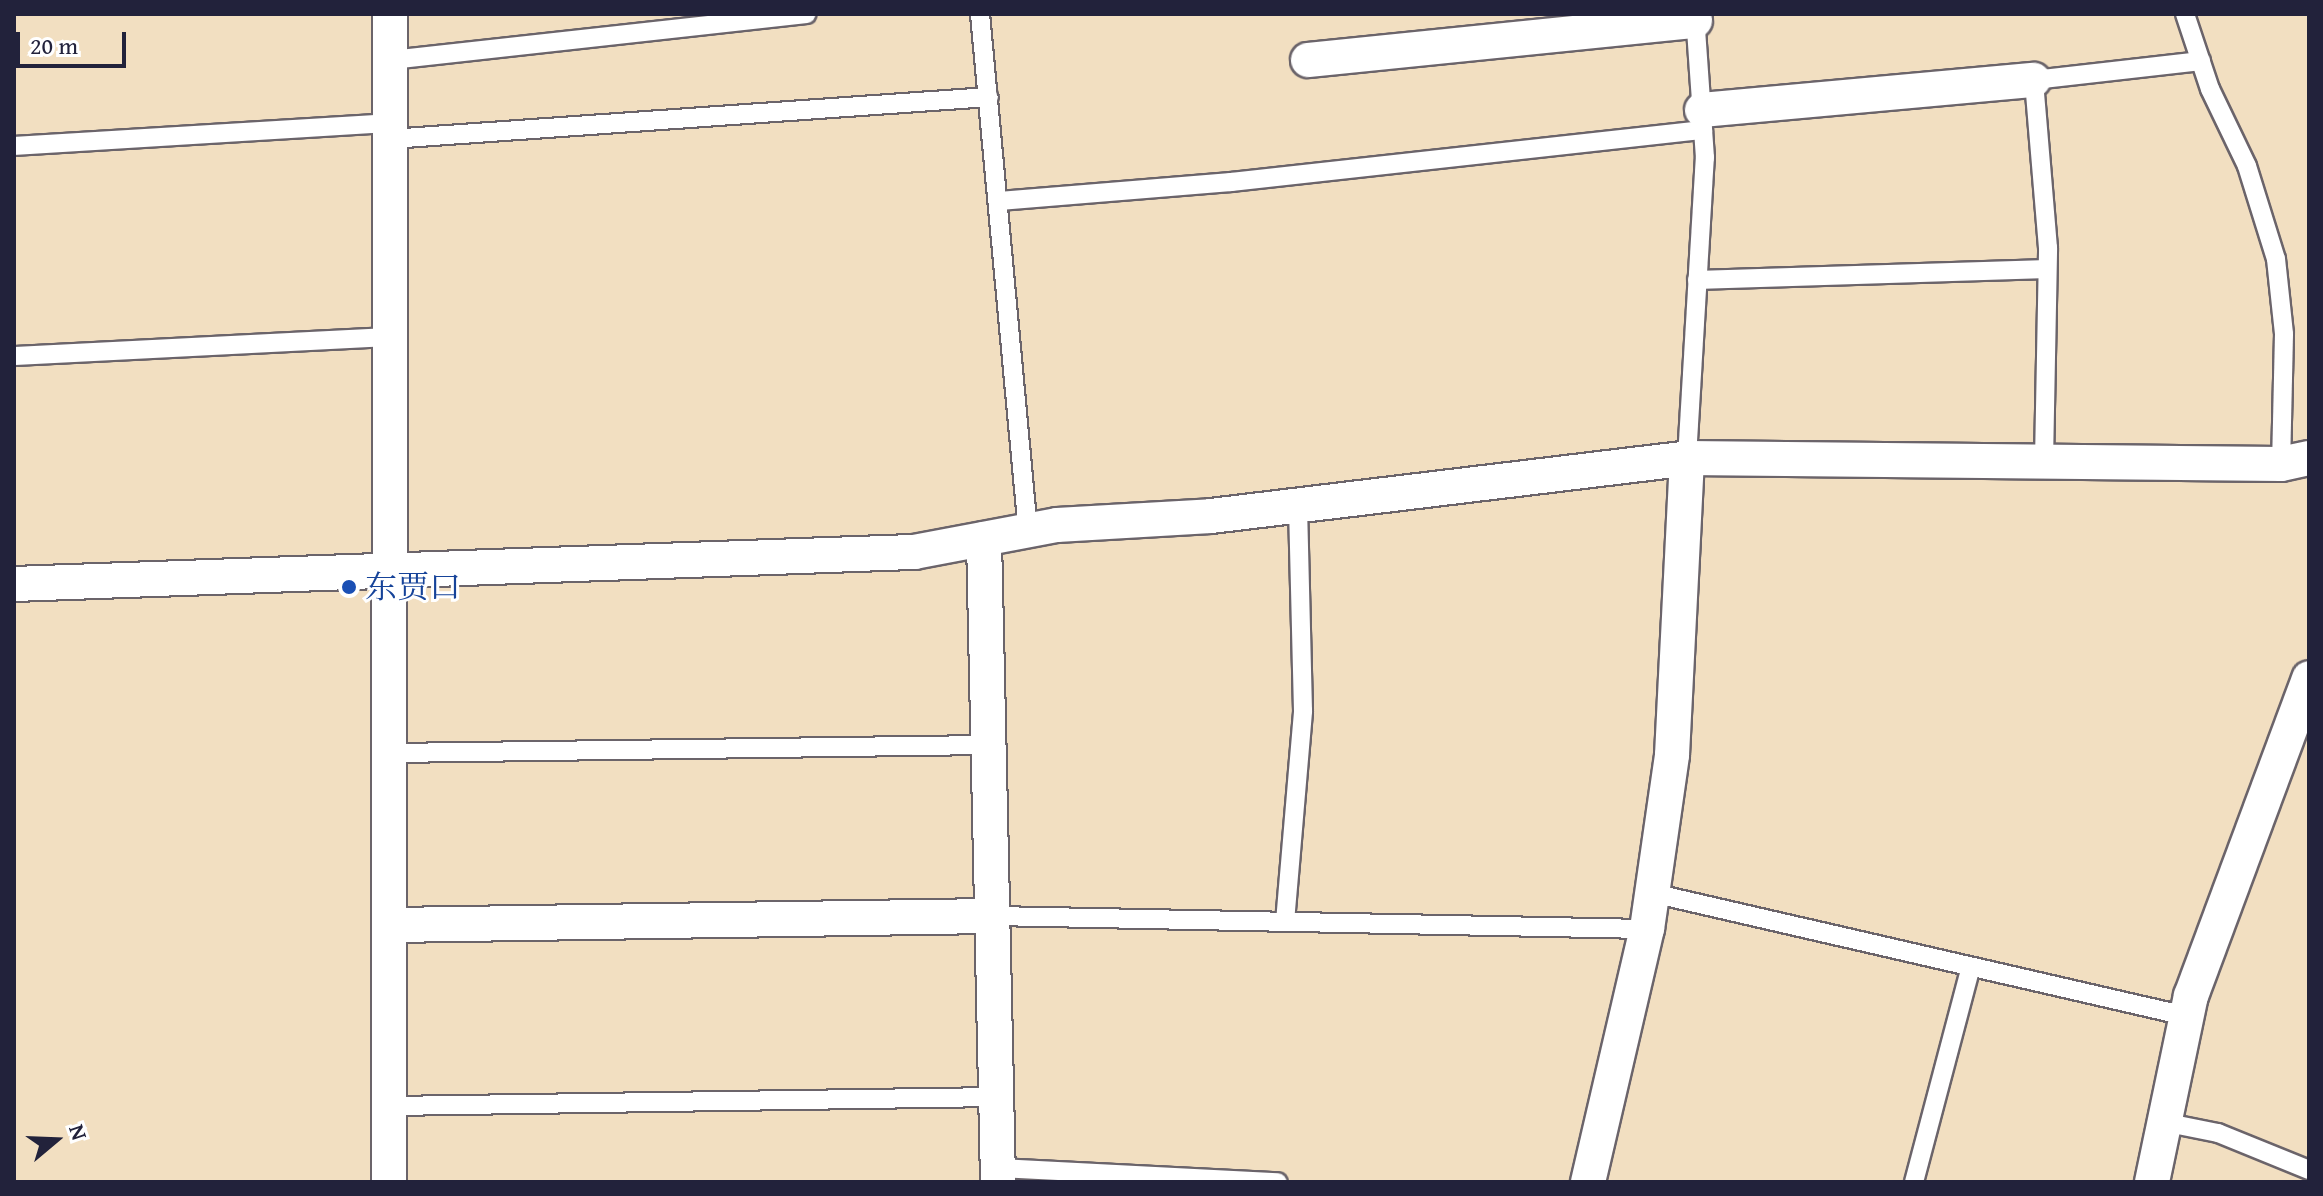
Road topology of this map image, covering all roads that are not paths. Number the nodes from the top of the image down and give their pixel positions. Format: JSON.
{"nodes":[{"id":1,"x":390,"y":14,"type":"edge"},
{"id":2,"x":806,"y":14,"type":"edge"},
{"id":3,"x":980,"y":14,"type":"edge"},
{"id":4,"x":2185,"y":14,"type":"edge"},
{"id":5,"x":1695,"y":18,"type":"edge"},
{"id":6,"x":391,"y":60,"type":"junction"},
{"id":7,"x":1308,"y":60,"type":"dead end"},
{"id":8,"x":2201,"y":61,"type":"junction"},
{"id":9,"x":2034,"y":80,"type":"junction"},
{"id":10,"x":989,"y":97,"type":"junction"},
{"id":11,"x":1702,"y":120,"type":"junction"},
{"id":12,"x":390,"y":131,"type":"junction"},
{"id":13,"x":14,"y":146,"type":"edge"},
{"id":14,"x":999,"y":201,"type":"junction"},
{"id":15,"x":2047,"y":269,"type":"junction"},
{"id":16,"x":1697,"y":280,"type":"junction"},
{"id":17,"x":390,"y":337,"type":"junction"},
{"id":18,"x":14,"y":356,"type":"edge"},
{"id":19,"x":1687,"y":458,"type":"junction"},
{"id":20,"x":2044,"y":461,"type":"junction"},
{"id":21,"x":2295,"y":461,"type":"edge"},
{"id":22,"x":1298,"y":505,"type":"junction"},
{"id":23,"x":1028,"y":531,"type":"junction"},
{"id":24,"x":984,"y":539,"type":"junction"},
{"id":25,"x":390,"y":562,"type":"junction"},
{"id":26,"x":14,"y":570,"type":"edge"},
{"id":27,"x":14,"y":584,"type":"edge"},
{"id":28,"x":2309,"y":678,"type":"edge"},
{"id":29,"x":989,"y":745,"type":"junction"},
{"id":30,"x":392,"y":753,"type":"junction"},
{"id":31,"x":1652,"y":893,"type":"junction"},
{"id":32,"x":993,"y":916,"type":"junction"},
{"id":33,"x":1285,"y":922,"type":"junction"},
{"id":34,"x":391,"y":925,"type":"junction"},
{"id":35,"x":1647,"y":929,"type":"junction"},
{"id":36,"x":1971,"y":967,"type":"junction"},
{"id":37,"x":2186,"y":1016,"type":"junction"},
{"id":38,"x":997,"y":1097,"type":"junction"},
{"id":39,"x":390,"y":1106,"type":"junction"},
{"id":40,"x":2163,"y":1122,"type":"junction"},
{"id":41,"x":2309,"y":1170,"type":"edge"},
{"id":42,"x":998,"y":1175,"type":"edge"},
{"id":43,"x":389,"y":1182,"type":"edge"},
{"id":44,"x":1278,"y":1182,"type":"edge"},
{"id":45,"x":1588,"y":1182,"type":"edge"},
{"id":46,"x":1914,"y":1182,"type":"edge"},
{"id":47,"x":2156,"y":1182,"type":"edge"}],
"edges":[{"from":1,"to":6,"type":"street"},
{"from":2,"to":6,"type":"lane"},
{"from":3,"to":10,"type":"lane"},
{"from":4,"to":8,"type":"lane"},
{"from":5,"to":7,"type":"street"},
{"from":5,"to":11,"type":"lane"},
{"from":6,"to":12,"type":"street"},
{"from":8,"to":9,"type":"lane"},
{"from":8,"to":21,"type":"lane"},
{"from":9,"to":11,"type":"street"},
{"from":9,"to":15,"type":"lane"},
{"from":10,"to":12,"type":"lane"},
{"from":10,"to":14,"type":"lane"},
{"from":11,"to":14,"type":"lane"},
{"from":11,"to":16,"type":"lane"},
{"from":12,"to":13,"type":"lane"},
{"from":12,"to":17,"type":"street"},
{"from":14,"to":23,"type":"lane"},
{"from":15,"to":16,"type":"lane"},
{"from":15,"to":20,"type":"lane"},
{"from":16,"to":19,"type":"lane"},
{"from":17,"to":18,"type":"lane"},
{"from":17,"to":25,"type":"street"},
{"from":19,"to":20,"type":"street"},
{"from":19,"to":22,"type":"street"},
{"from":19,"to":31,"type":"street"},
{"from":20,"to":21,"type":"street"},
{"from":22,"to":23,"type":"street"},
{"from":22,"to":33,"type":"lane"},
{"from":23,"to":24,"type":"street"},
{"from":24,"to":25,"type":"street"},
{"from":24,"to":29,"type":"street"},
{"from":25,"to":26,"type":"street"},
{"from":25,"to":27,"type":"street"},
{"from":25,"to":30,"type":"street"},
{"from":28,"to":37,"type":"street"},
{"from":29,"to":30,"type":"lane"},
{"from":29,"to":32,"type":"street"},
{"from":30,"to":34,"type":"street"},
{"from":31,"to":35,"type":"street"},
{"from":31,"to":36,"type":"lane"},
{"from":32,"to":33,"type":"lane"},
{"from":32,"to":34,"type":"street"},
{"from":32,"to":38,"type":"street"},
{"from":33,"to":35,"type":"lane"},
{"from":34,"to":39,"type":"street"},
{"from":35,"to":45,"type":"street"},
{"from":36,"to":37,"type":"lane"},
{"from":36,"to":46,"type":"lane"},
{"from":37,"to":40,"type":"street"},
{"from":38,"to":39,"type":"lane"},
{"from":38,"to":42,"type":"street"},
{"from":39,"to":43,"type":"street"},
{"from":40,"to":41,"type":"lane"},
{"from":40,"to":47,"type":"street"},
{"from":42,"to":44,"type":"lane"}]}
